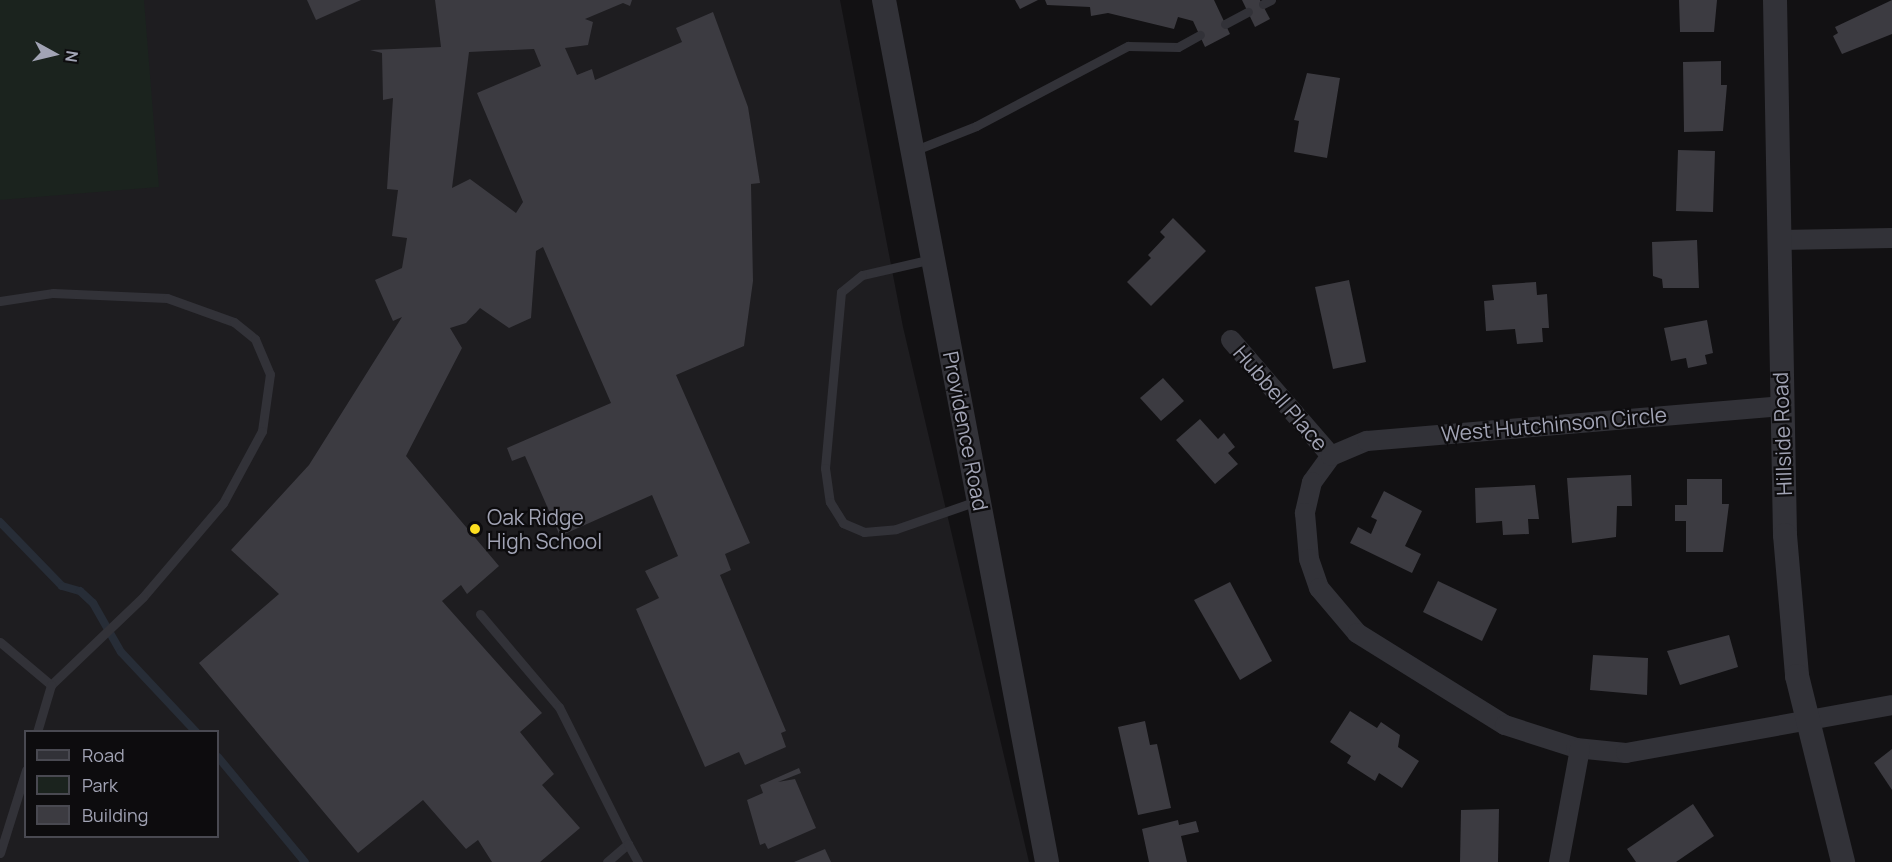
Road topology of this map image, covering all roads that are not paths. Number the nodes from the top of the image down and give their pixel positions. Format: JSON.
{"nodes":[{"id":1,"x":884,"y":0,"type":"edge"},
{"id":2,"x":1775,"y":0,"type":"edge"},
{"id":3,"x":1248,"y":12,"type":"dead end"},
{"id":4,"x":1225,"y":24,"type":"dead end"},
{"id":5,"x":1200,"y":36,"type":"dead end"},
{"id":6,"x":913,"y":152,"type":"junction"},
{"id":7,"x":1892,"y":238,"type":"edge"},
{"id":8,"x":1780,"y":240,"type":"junction"},
{"id":9,"x":933,"y":259,"type":"junction"},
{"id":10,"x":0,"y":301,"type":"edge"},
{"id":11,"x":1231,"y":340,"type":"dead end"},
{"id":12,"x":1781,"y":406,"type":"junction"},
{"id":13,"x":1331,"y":456,"type":"junction"},
{"id":14,"x":979,"y":500,"type":"junction"},
{"id":15,"x":480,"y":614,"type":"dead end"},
{"id":16,"x":0,"y":642,"type":"edge"},
{"id":17,"x":51,"y":685,"type":"junction"},
{"id":18,"x":1892,"y":705,"type":"edge"},
{"id":19,"x":1806,"y":722,"type":"junction"},
{"id":20,"x":38,"y":730,"type":"edge"},
{"id":21,"x":1580,"y":749,"type":"junction"},
{"id":22,"x":24,"y":776,"type":"edge"},
{"id":23,"x":628,"y":844,"type":"junction"},
{"id":24,"x":0,"y":853,"type":"edge"},
{"id":25,"x":608,"y":862,"type":"edge"},
{"id":26,"x":638,"y":862,"type":"edge"},
{"id":27,"x":1047,"y":862,"type":"edge"},
{"id":28,"x":1559,"y":862,"type":"edge"},
{"id":29,"x":1844,"y":862,"type":"edge"}],
"edges":[{"from":1,"to":6,"type":"street","name":"Providence Road"},
{"from":2,"to":8,"type":"street","name":"Hillside Road"},
{"from":3,"to":4,"type":"lane"},
{"from":5,"to":6,"type":"lane"},
{"from":6,"to":9,"type":"street","name":"Providence Road"},
{"from":7,"to":8,"type":"street"},
{"from":8,"to":12,"type":"street","name":"Hillside Road"},
{"from":9,"to":14,"type":"street","name":"Providence Road"},
{"from":9,"to":14,"type":"lane"},
{"from":10,"to":17,"type":"lane"},
{"from":11,"to":13,"type":"street","name":"Hubbell Place"},
{"from":12,"to":13,"type":"street","name":"West Hutchinson Circle"},
{"from":12,"to":19,"type":"street","name":"Hillside Road"},
{"from":13,"to":21,"type":"street"},
{"from":14,"to":27,"type":"street","name":"Providence Road"},
{"from":15,"to":23,"type":"lane"},
{"from":16,"to":17,"type":"lane"},
{"from":17,"to":20,"type":"lane"},
{"from":18,"to":19,"type":"street"},
{"from":19,"to":21,"type":"street"},
{"from":19,"to":29,"type":"street","name":"Hillside Road"},
{"from":21,"to":28,"type":"street"},
{"from":22,"to":24,"type":"lane"},
{"from":23,"to":25,"type":"lane"},
{"from":23,"to":26,"type":"lane"}]}
